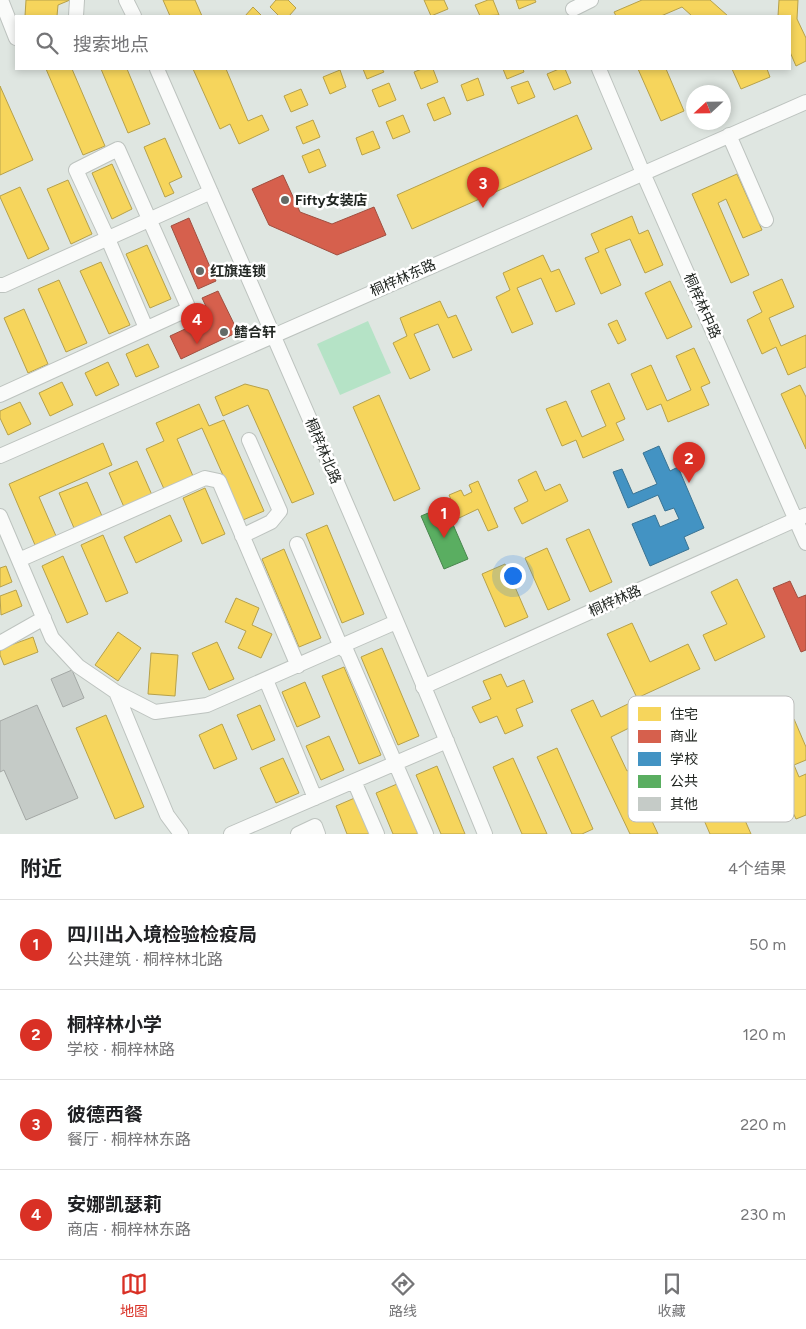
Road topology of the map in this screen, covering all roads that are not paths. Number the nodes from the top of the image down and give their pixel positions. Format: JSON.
{"nodes":[{"id":1,"x":1,"y":0,"type":"edge"},
{"id":2,"x":77,"y":0,"type":"edge"},
{"id":3,"x":126,"y":0,"type":"edge"},
{"id":4,"x":591,"y":0,"type":"edge"},
{"id":5,"x":573,"y":8,"type":"edge"},
{"id":6,"x":76,"y":15,"type":"edge"},
{"id":7,"x":134,"y":15,"type":"edge"},
{"id":8,"x":15,"y":35,"type":"edge"},
{"id":9,"x":157,"y":70,"type":"edge"},
{"id":10,"x":599,"y":70,"type":"edge"},
{"id":11,"x":806,"y":102,"type":"edge"},
{"id":12,"x":729,"y":135,"type":"junction"},
{"id":13,"x":643,"y":173,"type":"junction"},
{"id":14,"x":211,"y":192,"type":"junction"},
{"id":15,"x":150,"y":220,"type":"junction"},
{"id":16,"x":766,"y":220,"type":"dead end"},
{"id":17,"x":108,"y":238,"type":"junction"},
{"id":18,"x":1,"y":288,"type":"edge"},
{"id":19,"x":146,"y":328,"type":"junction"},
{"id":20,"x":274,"y":335,"type":"junction"},
{"id":21,"x":0,"y":395,"type":"edge"},
{"id":22,"x":249,"y":440,"type":"dead end"},
{"id":23,"x":0,"y":456,"type":"edge"},
{"id":24,"x":0,"y":516,"type":"edge"},
{"id":25,"x":801,"y":518,"type":"edge"},
{"id":26,"x":242,"y":536,"type":"junction"},
{"id":27,"x":806,"y":543,"type":"edge"},
{"id":28,"x":297,"y":544,"type":"dead end"},
{"id":29,"x":18,"y":560,"type":"junction"},
{"id":30,"x":44,"y":618,"type":"junction"},
{"id":31,"x":396,"y":622,"type":"junction"},
{"id":32,"x":0,"y":643,"type":"edge"},
{"id":33,"x":341,"y":647,"type":"junction"},
{"id":34,"x":298,"y":666,"type":"junction"},
{"id":35,"x":266,"y":680,"type":"junction"},
{"id":36,"x":423,"y":687,"type":"junction"},
{"id":37,"x":116,"y":692,"type":"junction"},
{"id":38,"x":447,"y":741,"type":"junction"},
{"id":39,"x":396,"y":763,"type":"junction"},
{"id":40,"x":354,"y":781,"type":"junction"},
{"id":41,"x":315,"y":798,"type":"junction"},
{"id":42,"x":181,"y":834,"type":"edge"},
{"id":43,"x":231,"y":834,"type":"edge"},
{"id":44,"x":298,"y":834,"type":"edge"},
{"id":45,"x":318,"y":834,"type":"edge"},
{"id":46,"x":377,"y":834,"type":"edge"},
{"id":47,"x":426,"y":834,"type":"edge"},
{"id":48,"x":485,"y":834,"type":"edge"}],
"edges":[{"from":1,"to":8,"type":"street"},
{"from":2,"to":6,"type":"street"},
{"from":3,"to":7,"type":"street"},
{"from":4,"to":5,"type":"street"},
{"from":9,"to":14,"type":"street","name":"桐梓林北路"},
{"from":10,"to":13,"type":"street","name":"桐梓林中路"},
{"from":11,"to":12,"type":"street","name":"桐梓林东路"},
{"from":12,"to":13,"type":"street","name":"桐梓林东路"},
{"from":12,"to":16,"type":"street"},
{"from":13,"to":20,"type":"street","name":"桐梓林东路"},
{"from":13,"to":25,"type":"street","name":"桐梓林中路"},
{"from":14,"to":15,"type":"street"},
{"from":14,"to":20,"type":"street","name":"桐梓林北路"},
{"from":15,"to":17,"type":"street"},
{"from":15,"to":17,"type":"street"},
{"from":15,"to":19,"type":"street"},
{"from":17,"to":18,"type":"street"},
{"from":17,"to":19,"type":"street"},
{"from":19,"to":21,"type":"street"},
{"from":20,"to":23,"type":"street","name":"桐梓林东路"},
{"from":20,"to":31,"type":"street","name":"桐梓林北路"},
{"from":22,"to":26,"type":"street"},
{"from":24,"to":29,"type":"street"},
{"from":25,"to":27,"type":"street","name":"桐梓林中路"},
{"from":25,"to":36,"type":"street","name":"桐梓林路"},
{"from":26,"to":29,"type":"street"},
{"from":26,"to":34,"type":"street"},
{"from":28,"to":33,"type":"street"},
{"from":29,"to":30,"type":"street"},
{"from":30,"to":32,"type":"street"},
{"from":30,"to":37,"type":"street"},
{"from":31,"to":33,"type":"street"},
{"from":31,"to":36,"type":"street","name":"桐梓林北路"},
{"from":33,"to":34,"type":"street"},
{"from":33,"to":39,"type":"street"},
{"from":34,"to":35,"type":"street"},
{"from":35,"to":37,"type":"street"},
{"from":35,"to":41,"type":"street"},
{"from":36,"to":38,"type":"street","name":"桐梓林北路"},
{"from":37,"to":42,"type":"street"},
{"from":38,"to":39,"type":"street"},
{"from":38,"to":48,"type":"street","name":"桐梓林北路"},
{"from":39,"to":40,"type":"street"},
{"from":39,"to":47,"type":"street"},
{"from":40,"to":41,"type":"street"},
{"from":40,"to":46,"type":"street"},
{"from":41,"to":43,"type":"street"},
{"from":44,"to":45,"type":"street"}]}
